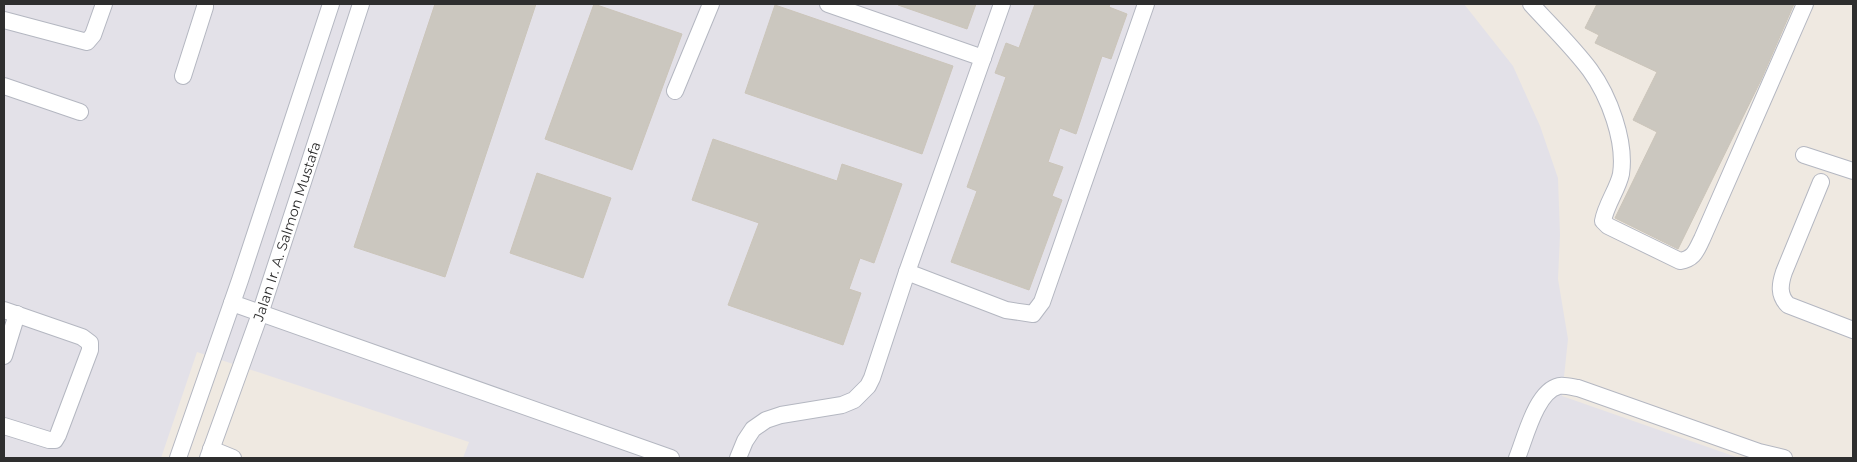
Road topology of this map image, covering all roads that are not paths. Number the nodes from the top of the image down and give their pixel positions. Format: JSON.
{"nodes":[{"id":1,"x":104,"y":4,"type":"edge"},
{"id":2,"x":205,"y":4,"type":"edge"},
{"id":3,"x":331,"y":4,"type":"edge"},
{"id":4,"x":361,"y":4,"type":"edge"},
{"id":5,"x":711,"y":4,"type":"edge"},
{"id":6,"x":828,"y":4,"type":"edge"},
{"id":7,"x":1002,"y":4,"type":"edge"},
{"id":8,"x":1146,"y":4,"type":"edge"},
{"id":9,"x":1531,"y":4,"type":"edge"},
{"id":10,"x":1805,"y":4,"type":"edge"},
{"id":11,"x":4,"y":20,"type":"edge"},
{"id":12,"x":984,"y":58,"type":"junction"},
{"id":13,"x":183,"y":76,"type":"dead end"},
{"id":14,"x":4,"y":86,"type":"edge"},
{"id":15,"x":675,"y":91,"type":"dead end"},
{"id":16,"x":80,"y":112,"type":"dead end"},
{"id":17,"x":1804,"y":155,"type":"dead end"},
{"id":18,"x":1853,"y":171,"type":"edge"},
{"id":19,"x":1821,"y":182,"type":"dead end"},
{"id":20,"x":907,"y":272,"type":"junction"},
{"id":21,"x":232,"y":303,"type":"junction"},
{"id":22,"x":11,"y":312,"type":"edge"},
{"id":23,"x":260,"y":314,"type":"junction"},
{"id":24,"x":1853,"y":330,"type":"edge"},
{"id":25,"x":4,"y":356,"type":"edge"},
{"id":26,"x":4,"y":426,"type":"edge"},
{"id":27,"x":209,"y":454,"type":"edge"},
{"id":28,"x":178,"y":458,"type":"edge"},
{"id":29,"x":233,"y":458,"type":"edge"},
{"id":30,"x":671,"y":458,"type":"edge"},
{"id":31,"x":738,"y":458,"type":"edge"},
{"id":32,"x":1517,"y":458,"type":"edge"},
{"id":33,"x":1784,"y":458,"type":"edge"}],
"edges":[{"from":1,"to":11,"type":"street"},
{"from":2,"to":13,"type":"street"},
{"from":3,"to":21,"type":"street","name":"Jalan Ir. A. Salmon Mustafa"},
{"from":4,"to":23,"type":"street","name":"Jalan Ir. A. Salmon Mustafa"},
{"from":5,"to":15,"type":"street"},
{"from":6,"to":12,"type":"street"},
{"from":7,"to":12,"type":"street"},
{"from":8,"to":20,"type":"street"},
{"from":9,"to":10,"type":"street"},
{"from":12,"to":20,"type":"street"},
{"from":14,"to":16,"type":"street"},
{"from":17,"to":18,"type":"street"},
{"from":19,"to":24,"type":"street"},
{"from":20,"to":31,"type":"street"},
{"from":21,"to":23,"type":"street"},
{"from":21,"to":28,"type":"street","name":"Jalan Ir. A. Salmon Mustafa"},
{"from":22,"to":25,"type":"street"},
{"from":22,"to":26,"type":"street"},
{"from":23,"to":27,"type":"street","name":"Jalan Ir. A. Salmon Mustafa"},
{"from":23,"to":30,"type":"street"},
{"from":27,"to":29,"type":"street"},
{"from":32,"to":33,"type":"street"}]}
